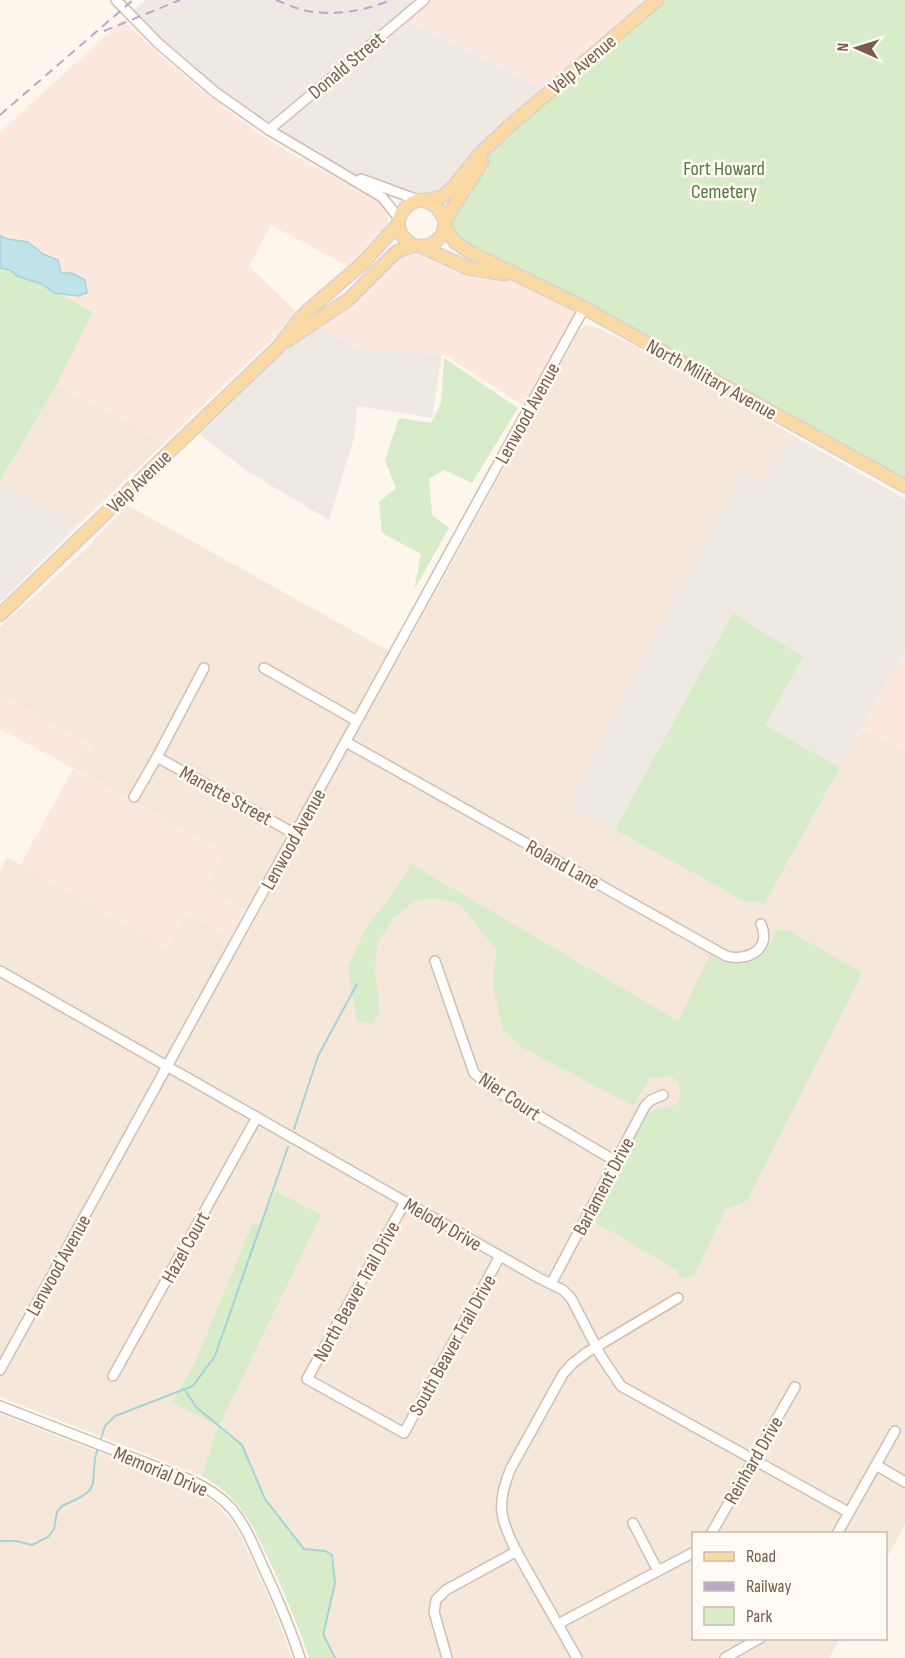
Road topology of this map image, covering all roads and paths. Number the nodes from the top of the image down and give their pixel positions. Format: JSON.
{"nodes":[{"id":1,"x":116,"y":0,"type":"edge"},
{"id":2,"x":424,"y":0,"type":"edge"},
{"id":3,"x":657,"y":0,"type":"edge"},
{"id":4,"x":507,"y":127,"type":"junction"},
{"id":5,"x":269,"y":130,"type":"junction"},
{"id":6,"x":341,"y":172,"type":"junction"},
{"id":7,"x":422,"y":200,"type":"junction"},
{"id":8,"x":398,"y":220,"type":"junction"},
{"id":9,"x":445,"y":223,"type":"junction"},
{"id":10,"x":417,"y":246,"type":"junction"},
{"id":11,"x":518,"y":276,"type":"junction"},
{"id":12,"x":585,"y":308,"type":"junction"},
{"id":13,"x":278,"y":347,"type":"junction"},
{"id":14,"x":905,"y":486,"type":"edge"},
{"id":15,"x":0,"y":615,"type":"edge"},
{"id":16,"x":204,"y":668,"type":"dead end"},
{"id":17,"x":264,"y":668,"type":"dead end"},
{"id":18,"x":357,"y":721,"type":"junction"},
{"id":19,"x":346,"y":742,"type":"junction"},
{"id":20,"x":157,"y":757,"type":"junction"},
{"id":21,"x":134,"y":797,"type":"dead end"},
{"id":22,"x":295,"y":834,"type":"junction"},
{"id":23,"x":761,"y":924,"type":"dead end"},
{"id":24,"x":435,"y":961,"type":"dead end"},
{"id":25,"x":0,"y":971,"type":"edge"},
{"id":26,"x":168,"y":1066,"type":"junction"},
{"id":27,"x":663,"y":1095,"type":"dead end"},
{"id":28,"x":257,"y":1117,"type":"junction"},
{"id":29,"x":617,"y":1162,"type":"junction"},
{"id":30,"x":405,"y":1202,"type":"junction"},
{"id":31,"x":500,"y":1256,"type":"junction"},
{"id":32,"x":551,"y":1284,"type":"junction"},
{"id":33,"x":678,"y":1298,"type":"dead end"},
{"id":34,"x":596,"y":1347,"type":"junction"},
{"id":35,"x":0,"y":1370,"type":"edge"},
{"id":36,"x":113,"y":1376,"type":"dead end"},
{"id":37,"x":795,"y":1387,"type":"dead end"},
{"id":38,"x":0,"y":1406,"type":"edge"},
{"id":39,"x":895,"y":1431,"type":"dead end"},
{"id":40,"x":404,"y":1433,"type":"joint"},
{"id":41,"x":754,"y":1459,"type":"junction"},
{"id":42,"x":876,"y":1465,"type":"junction"},
{"id":43,"x":905,"y":1482,"type":"edge"},
{"id":44,"x":848,"y":1512,"type":"junction"},
{"id":45,"x":633,"y":1523,"type":"dead end"},
{"id":46,"x":712,"y":1532,"type":"edge"},
{"id":47,"x":838,"y":1532,"type":"edge"},
{"id":48,"x":517,"y":1551,"type":"junction"},
{"id":49,"x":692,"y":1553,"type":"edge"},
{"id":50,"x":658,"y":1571,"type":"junction"},
{"id":51,"x":558,"y":1624,"type":"junction"},
{"id":52,"x":756,"y":1640,"type":"edge"},
{"id":53,"x":300,"y":1658,"type":"edge"},
{"id":54,"x":447,"y":1658,"type":"edge"},
{"id":55,"x":577,"y":1658,"type":"edge"},
{"id":56,"x":725,"y":1658,"type":"edge"}],
"edges":[{"from":1,"to":5,"type":"street"},
{"from":2,"to":5,"type":"street","name":"Donald Street"},
{"from":3,"to":4,"type":"main road","name":"Velp Avenue"},
{"from":4,"to":7,"type":"main road","name":"Velp Avenue"},
{"from":4,"to":9,"type":"main road","name":"Velp Avenue"},
{"from":5,"to":6,"type":"street"},
{"from":6,"to":7,"type":"street"},
{"from":6,"to":8,"type":"street"},
{"from":7,"to":8,"type":"main road"},
{"from":7,"to":9,"type":"main road"},
{"from":8,"to":10,"type":"main road"},
{"from":8,"to":13,"type":"main road","name":"Velp Avenue"},
{"from":9,"to":10,"type":"main road"},
{"from":9,"to":11,"type":"main road","name":"North Military Avenue"},
{"from":10,"to":11,"type":"main road","name":"North Military Avenue"},
{"from":10,"to":13,"type":"main road","name":"Velp Avenue"},
{"from":11,"to":12,"type":"main road","name":"North Military Avenue"},
{"from":12,"to":14,"type":"main road","name":"North Military Avenue"},
{"from":12,"to":18,"type":"street","name":"Lenwood Avenue"},
{"from":13,"to":15,"type":"main road","name":"Velp Avenue"},
{"from":16,"to":20,"type":"street"},
{"from":17,"to":18,"type":"street"},
{"from":18,"to":19,"type":"street","name":"Lenwood Avenue"},
{"from":19,"to":22,"type":"street","name":"Lenwood Avenue"},
{"from":19,"to":23,"type":"street","name":"Roland Lane"},
{"from":20,"to":21,"type":"street"},
{"from":20,"to":22,"type":"street","name":"Manette Street"},
{"from":22,"to":26,"type":"street","name":"Lenwood Avenue"},
{"from":24,"to":29,"type":"street","name":"Nier Court"},
{"from":25,"to":26,"type":"street","name":"Melody Drive"},
{"from":26,"to":28,"type":"street","name":"Melody Drive"},
{"from":26,"to":35,"type":"street","name":"Lenwood Avenue"},
{"from":27,"to":29,"type":"street","name":"Barlament Drive"},
{"from":28,"to":30,"type":"street","name":"Melody Drive"},
{"from":28,"to":36,"type":"street","name":"Hazel Court"},
{"from":29,"to":32,"type":"street","name":"Barlament Drive"},
{"from":30,"to":31,"type":"street","name":"Melody Drive"},
{"from":30,"to":40,"type":"street","name":"North Beaver Trail Drive"},
{"from":31,"to":32,"type":"street","name":"Melody Drive"},
{"from":31,"to":40,"type":"street","name":"South Beaver Trail Drive"},
{"from":32,"to":34,"type":"street","name":"Melody Drive"},
{"from":33,"to":34,"type":"street"},
{"from":34,"to":41,"type":"street","name":"Melody Drive"},
{"from":34,"to":48,"type":"street"},
{"from":37,"to":41,"type":"street","name":"Reinhard Drive"},
{"from":38,"to":53,"type":"street","name":"Memorial Drive"},
{"from":39,"to":42,"type":"street"},
{"from":41,"to":44,"type":"street","name":"Melody Drive"},
{"from":41,"to":46,"type":"street","name":"Reinhard Drive"},
{"from":42,"to":43,"type":"street"},
{"from":42,"to":44,"type":"street"},
{"from":44,"to":47,"type":"street"},
{"from":45,"to":50,"type":"street"},
{"from":48,"to":51,"type":"street"},
{"from":48,"to":54,"type":"street"},
{"from":49,"to":50,"type":"street"},
{"from":50,"to":51,"type":"street"},
{"from":51,"to":55,"type":"street"},
{"from":52,"to":56,"type":"street"}]}
